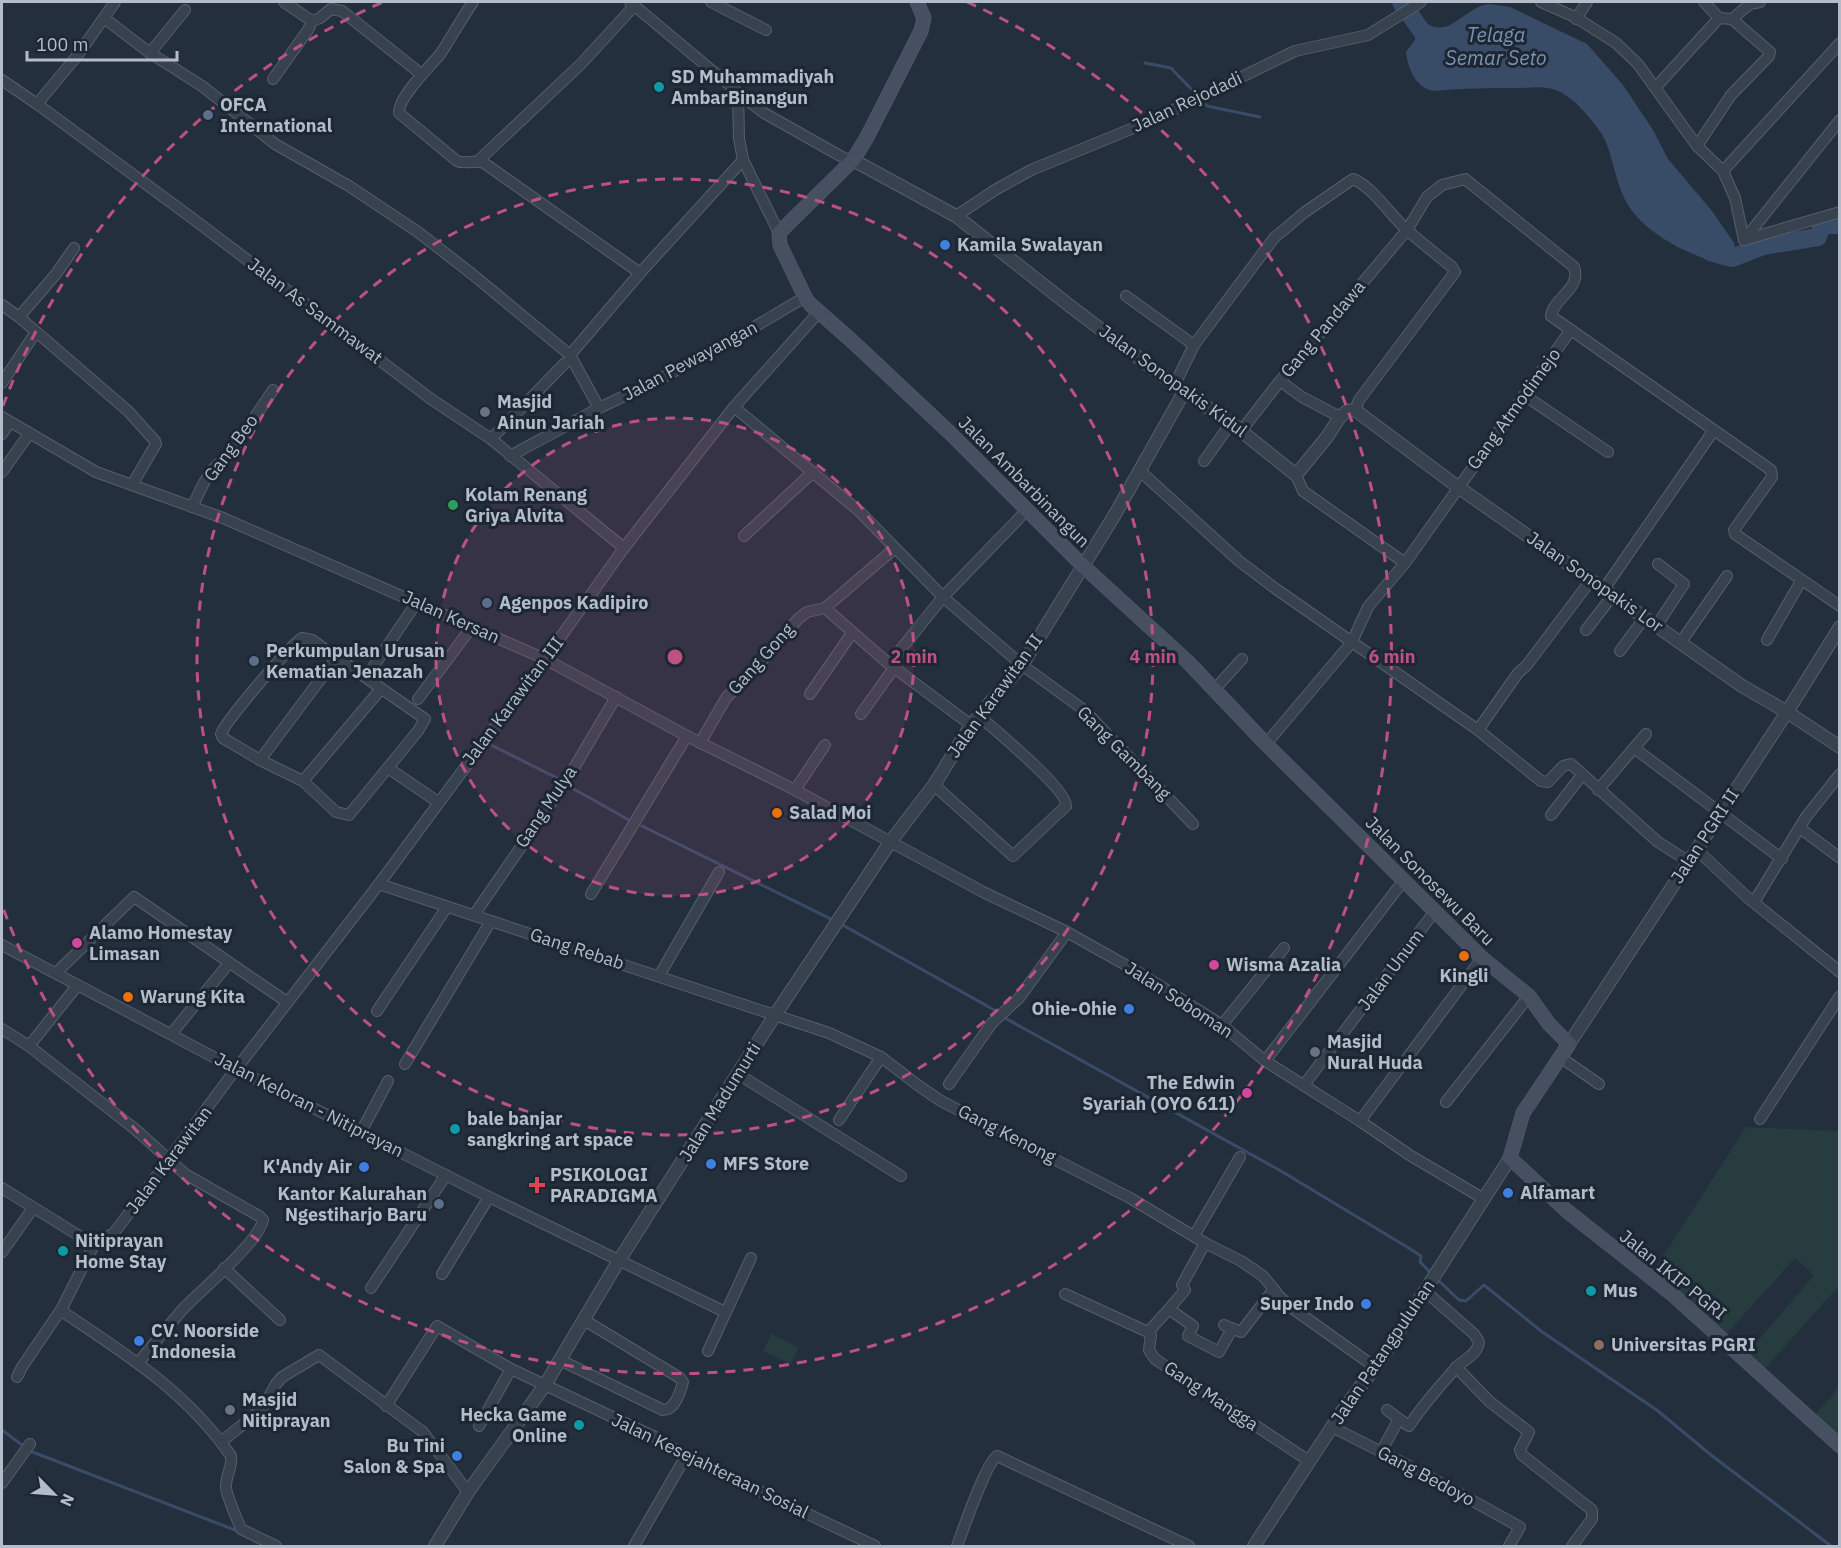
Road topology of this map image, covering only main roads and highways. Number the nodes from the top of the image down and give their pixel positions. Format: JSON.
{"nodes":[{"id":1,"x":917,"y":2,"type":"edge"},
{"id":2,"x":1266,"y":744,"type":"joint"},
{"id":3,"x":1510,"y":1158,"type":"joint"},
{"id":4,"x":1839,"y":1446,"type":"edge"}],
"edges":[{"from":1,"to":2,"type":"main road","name":"Jalan Ambarbinangun"},
{"from":2,"to":3,"type":"main road","name":"Jalan Sonosewu Baru"},
{"from":3,"to":4,"type":"main road","name":"Jalan IKIP PGRI"}]}
